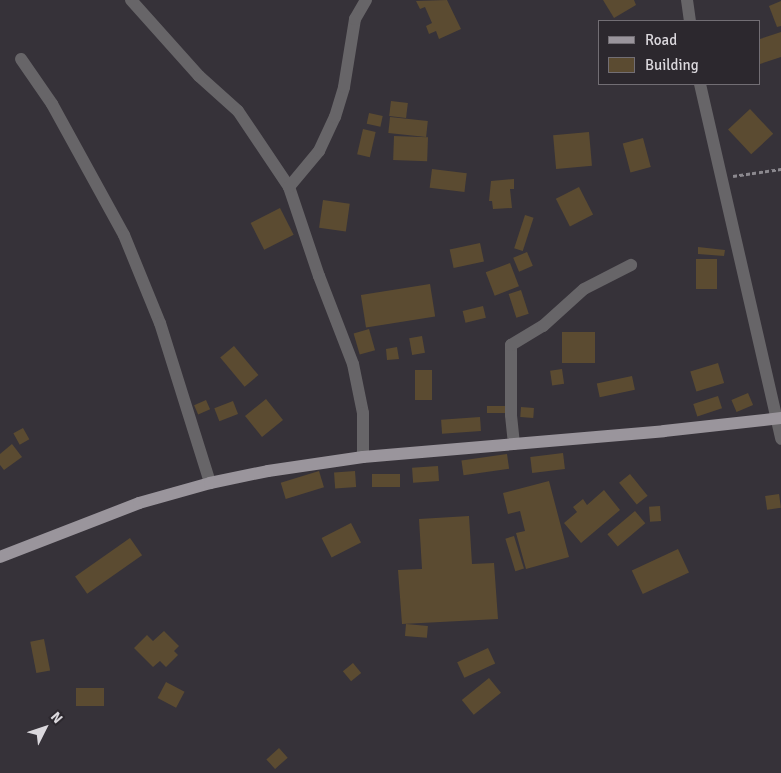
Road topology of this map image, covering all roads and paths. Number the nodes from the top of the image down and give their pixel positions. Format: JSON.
{"nodes":[{"id":1,"x":131,"y":0,"type":"edge"},
{"id":2,"x":366,"y":0,"type":"edge"},
{"id":3,"x":687,"y":0,"type":"edge"},
{"id":4,"x":690,"y":20,"type":"edge"},
{"id":5,"x":22,"y":59,"type":"dead end"},
{"id":6,"x":700,"y":85,"type":"edge"},
{"id":7,"x":781,"y":169,"type":"edge"},
{"id":8,"x":722,"y":178,"type":"junction"},
{"id":9,"x":289,"y":187,"type":"junction"},
{"id":10,"x":631,"y":265,"type":"dead end"},
{"id":11,"x":778,"y":418,"type":"edge"},
{"id":12,"x":781,"y":439,"type":"edge"},
{"id":13,"x":514,"y":444,"type":"junction"},
{"id":14,"x":363,"y":457,"type":"junction"},
{"id":15,"x":210,"y":483,"type":"junction"},
{"id":16,"x":0,"y":557,"type":"edge"}],
"edges":[{"from":1,"to":9,"type":"street"},
{"from":2,"to":9,"type":"street"},
{"from":3,"to":4,"type":"street"},
{"from":5,"to":15,"type":"street"},
{"from":6,"to":8,"type":"street"},
{"from":7,"to":8,"type":"path"},
{"from":8,"to":11,"type":"street"},
{"from":9,"to":14,"type":"street"},
{"from":10,"to":13,"type":"street"},
{"from":11,"to":12,"type":"street"},
{"from":11,"to":13,"type":"main road"},
{"from":13,"to":14,"type":"main road"},
{"from":14,"to":15,"type":"main road"},
{"from":15,"to":16,"type":"main road"}]}
